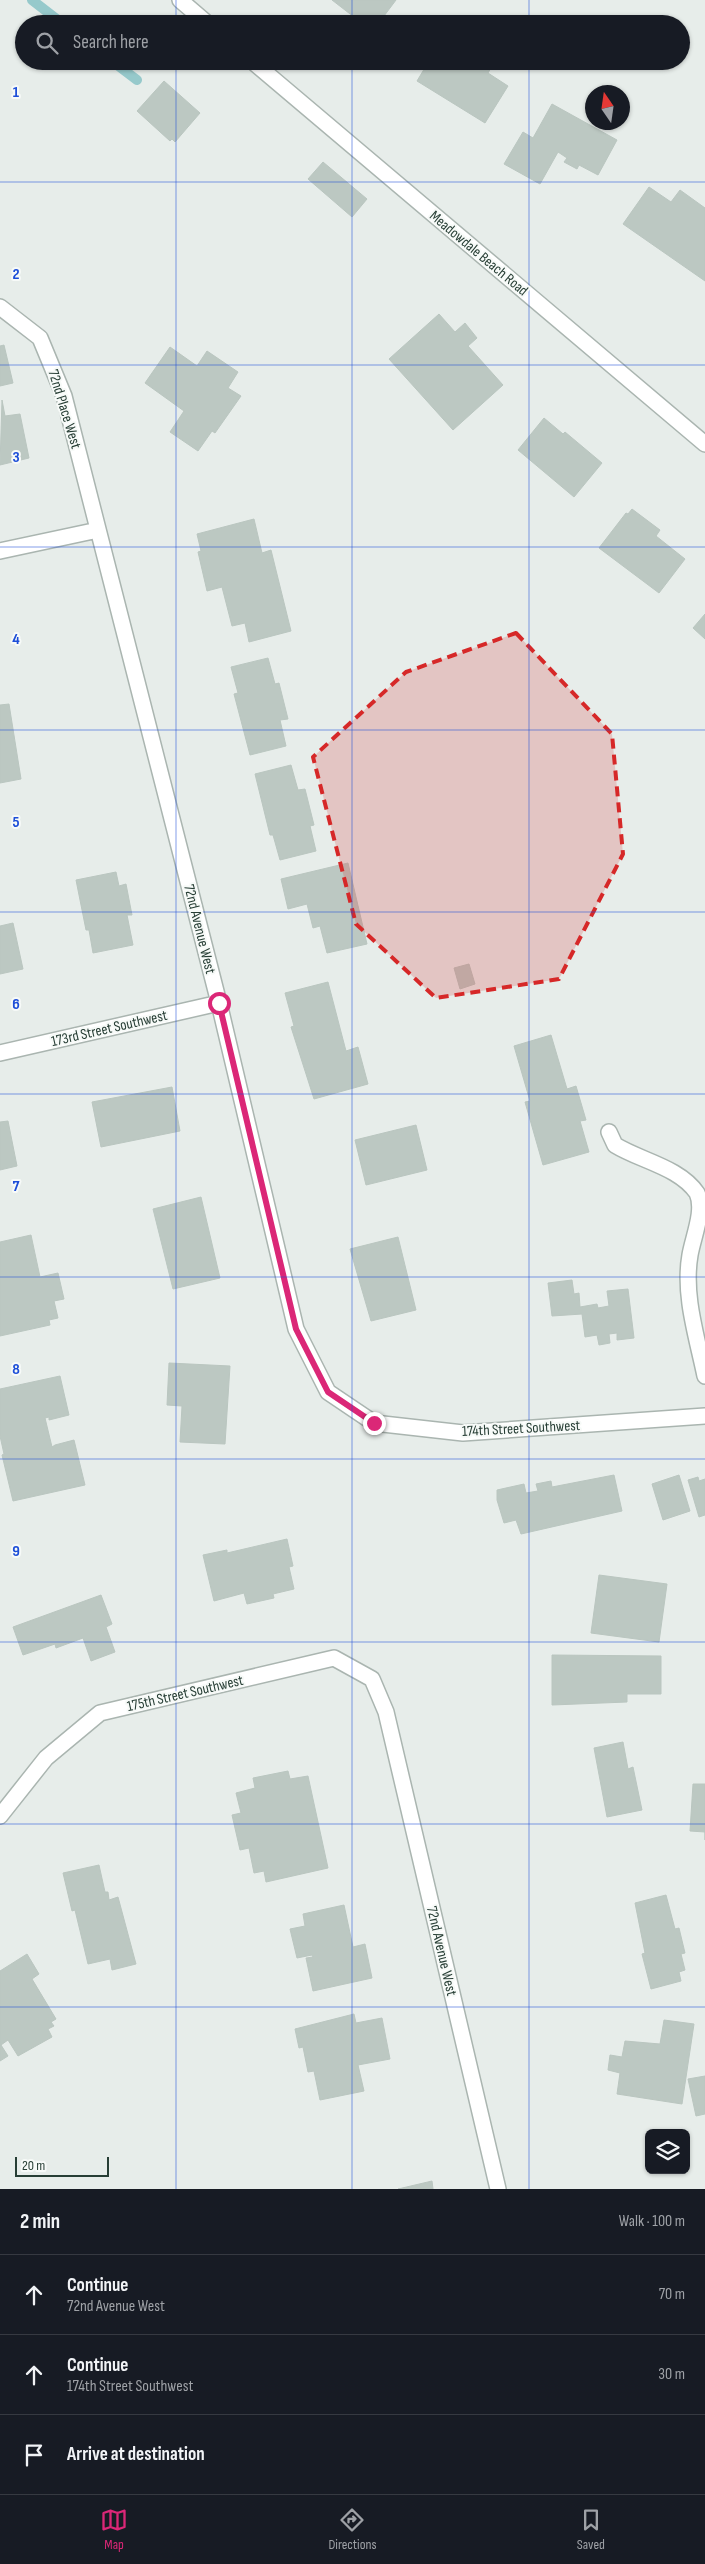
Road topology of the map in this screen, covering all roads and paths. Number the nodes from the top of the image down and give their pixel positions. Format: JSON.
{"nodes":[{"id":1,"x":182,"y":0,"type":"edge"},
{"id":2,"x":198,"y":15,"type":"edge"},
{"id":3,"x":263,"y":70,"type":"edge"},
{"id":4,"x":0,"y":307,"type":"edge"},
{"id":5,"x":705,"y":444,"type":"edge"},
{"id":6,"x":98,"y":530,"type":"junction"},
{"id":7,"x":0,"y":550,"type":"edge"},
{"id":8,"x":219,"y":1003,"type":"junction"},
{"id":9,"x":0,"y":1053,"type":"edge"},
{"id":10,"x":609,"y":1132,"type":"dead end"},
{"id":11,"x":296,"y":1329,"type":"joint"},
{"id":12,"x":705,"y":1376,"type":"edge"},
{"id":13,"x":705,"y":1416,"type":"edge"},
{"id":14,"x":386,"y":1712,"type":"joint"},
{"id":15,"x":0,"y":1816,"type":"edge"},
{"id":16,"x":498,"y":2189,"type":"edge"}],
"edges":[{"from":1,"to":2,"type":"street"},
{"from":3,"to":5,"type":"street","name":"Meadowdale Beach Road"},
{"from":4,"to":6,"type":"street","name":"72nd Place West"},
{"from":6,"to":7,"type":"street"},
{"from":6,"to":8,"type":"street","name":"72nd Avenue West"},
{"from":8,"to":9,"type":"street","name":"173rd Street Southwest"},
{"from":8,"to":11,"type":"street","name":"72nd Avenue West"},
{"from":10,"to":12,"type":"street"},
{"from":11,"to":13,"type":"street","name":"174th Street Southwest"},
{"from":14,"to":15,"type":"street","name":"175th Street Southwest"},
{"from":14,"to":16,"type":"street","name":"72nd Avenue West"}]}
